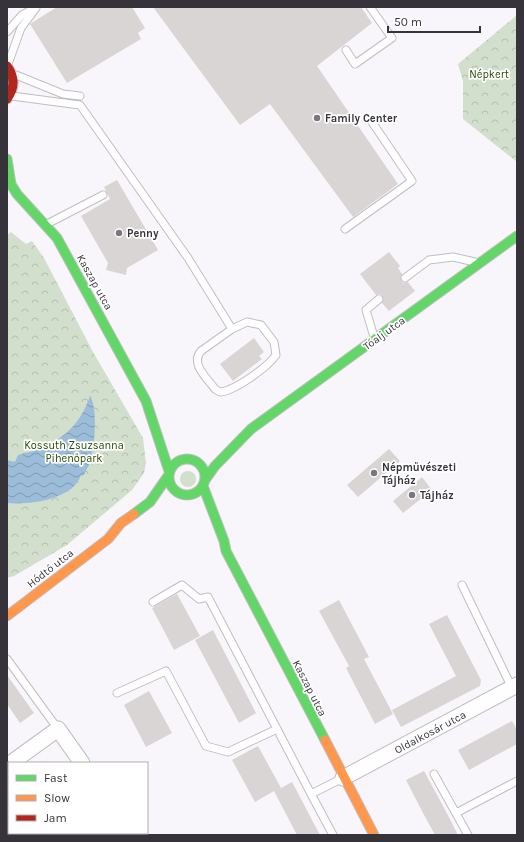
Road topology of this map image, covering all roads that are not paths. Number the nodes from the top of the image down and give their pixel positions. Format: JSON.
{"nodes":[{"id":1,"x":37,"y":7,"type":"edge"},
{"id":2,"x":370,"y":7,"type":"edge"},
{"id":3,"x":7,"y":32,"type":"edge"},
{"id":4,"x":346,"y":50,"type":"dead end"},
{"id":5,"x":9,"y":68,"type":"edge"},
{"id":6,"x":80,"y":96,"type":"dead end"},
{"id":7,"x":8,"y":98,"type":"edge"},
{"id":8,"x":372,"y":122,"type":"dead end"},
{"id":9,"x":7,"y":159,"type":"edge"},
{"id":10,"x":9,"y":181,"type":"edge"},
{"id":11,"x":103,"y":195,"type":"dead end"},
{"id":12,"x":45,"y":225,"type":"junction"},
{"id":13,"x":345,"y":229,"type":"dead end"},
{"id":14,"x":517,"y":236,"type":"edge"},
{"id":15,"x":479,"y":263,"type":"junction"},
{"id":16,"x":406,"y":278,"type":"dead end"},
{"id":17,"x":379,"y":299,"type":"dead end"},
{"id":18,"x":232,"y":329,"type":"junction"},
{"id":19,"x":374,"y":340,"type":"junction"},
{"id":20,"x":146,"y":401,"type":"junction"},
{"id":21,"x":163,"y":424,"type":"dead end"},
{"id":22,"x":251,"y":429,"type":"junction"},
{"id":23,"x":224,"y":443,"type":"dead end"},
{"id":24,"x":180,"y":449,"type":"dead end"},
{"id":25,"x":206,"y":452,"type":"dead end"},
{"id":26,"x":188,"y":459,"type":"junction"},
{"id":27,"x":169,"y":473,"type":"junction"},
{"id":28,"x":204,"y":483,"type":"junction"},
{"id":29,"x":185,"y":496,"type":"junction"},
{"id":30,"x":174,"y":502,"type":"dead end"},
{"id":31,"x":194,"y":505,"type":"dead end"},
{"id":32,"x":208,"y":526,"type":"dead end"},
{"id":33,"x":126,"y":532,"type":"dead end"},
{"id":34,"x":108,"y":539,"type":"junction"},
{"id":35,"x":226,"y":551,"type":"junction"},
{"id":36,"x":462,"y":585,"type":"dead end"},
{"id":37,"x":153,"y":602,"type":"dead end"},
{"id":38,"x":7,"y":616,"type":"edge"},
{"id":39,"x":7,"y":659,"type":"edge"},
{"id":40,"x":514,"y":687,"type":"edge"},
{"id":41,"x":117,"y":693,"type":"dead end"},
{"id":42,"x":58,"y":729,"type":"junction"},
{"id":43,"x":277,"y":730,"type":"junction"},
{"id":44,"x":13,"y":762,"type":"edge"},
{"id":45,"x":81,"y":762,"type":"edge"},
{"id":46,"x":434,"y":774,"type":"dead end"},
{"id":47,"x":343,"y":778,"type":"junction"},
{"id":48,"x":517,"y":781,"type":"edge"},
{"id":49,"x":311,"y":794,"type":"junction"},
{"id":50,"x":456,"y":813,"type":"junction"},
{"id":51,"x":333,"y":835,"type":"edge"},
{"id":52,"x":374,"y":835,"type":"edge"},
{"id":53,"x":468,"y":835,"type":"edge"}],
"edges":[{"from":1,"to":3,"type":"lane"},
{"from":1,"to":5,"type":"lane"},
{"from":2,"to":4,"type":"lane"},
{"from":5,"to":6,"type":"lane"},
{"from":5,"to":7,"type":"street"},
{"from":7,"to":18,"type":"lane"},
{"from":8,"to":13,"type":"lane"},
{"from":9,"to":10,"type":"street","name":"Kaszap utca"},
{"from":10,"to":12,"type":"street","name":"Kaszap utca"},
{"from":11,"to":12,"type":"lane"},
{"from":12,"to":20,"type":"street","name":"Kaszap utca"},
{"from":14,"to":15,"type":"street","name":"Tóalj utca"},
{"from":15,"to":16,"type":"lane"},
{"from":15,"to":19,"type":"street","name":"Tóalj utca"},
{"from":17,"to":19,"type":"lane"},
{"from":18,"to":18,"type":"lane"},
{"from":19,"to":22,"type":"street","name":"Tóalj utca"},
{"from":20,"to":21,"type":"street","name":"Kaszap utca"},
{"from":20,"to":27,"type":"street","name":"Kaszap utca"},
{"from":22,"to":23,"type":"street","name":"Tóalj utca"},
{"from":22,"to":28,"type":"street","name":"Tóalj utca"},
{"from":24,"to":26,"type":"street"},
{"from":25,"to":26,"type":"street"},
{"from":26,"to":27,"type":"street"},
{"from":26,"to":28,"type":"street"},
{"from":27,"to":29,"type":"street"},
{"from":27,"to":34,"type":"street","name":"Hódtó utca"},
{"from":28,"to":29,"type":"street"},
{"from":28,"to":35,"type":"street","name":"Kaszap utca"},
{"from":29,"to":30,"type":"street"},
{"from":29,"to":31,"type":"street"},
{"from":32,"to":35,"type":"street","name":"Kaszap utca"},
{"from":33,"to":34,"type":"street","name":"Hódtó utca"},
{"from":34,"to":38,"type":"street","name":"Hódtó utca"},
{"from":35,"to":47,"type":"street","name":"Kaszap utca"},
{"from":36,"to":40,"type":"lane"},
{"from":37,"to":43,"type":"lane"},
{"from":39,"to":42,"type":"lane"},
{"from":40,"to":47,"type":"street","name":"Oldalkosár utca"},
{"from":41,"to":43,"type":"lane"},
{"from":42,"to":44,"type":"street"},
{"from":42,"to":45,"type":"street"},
{"from":43,"to":49,"type":"lane"},
{"from":46,"to":50,"type":"lane"},
{"from":47,"to":49,"type":"lane"},
{"from":47,"to":52,"type":"street","name":"Kaszap utca"},
{"from":48,"to":50,"type":"lane"},
{"from":49,"to":51,"type":"lane"},
{"from":50,"to":53,"type":"lane"}]}
